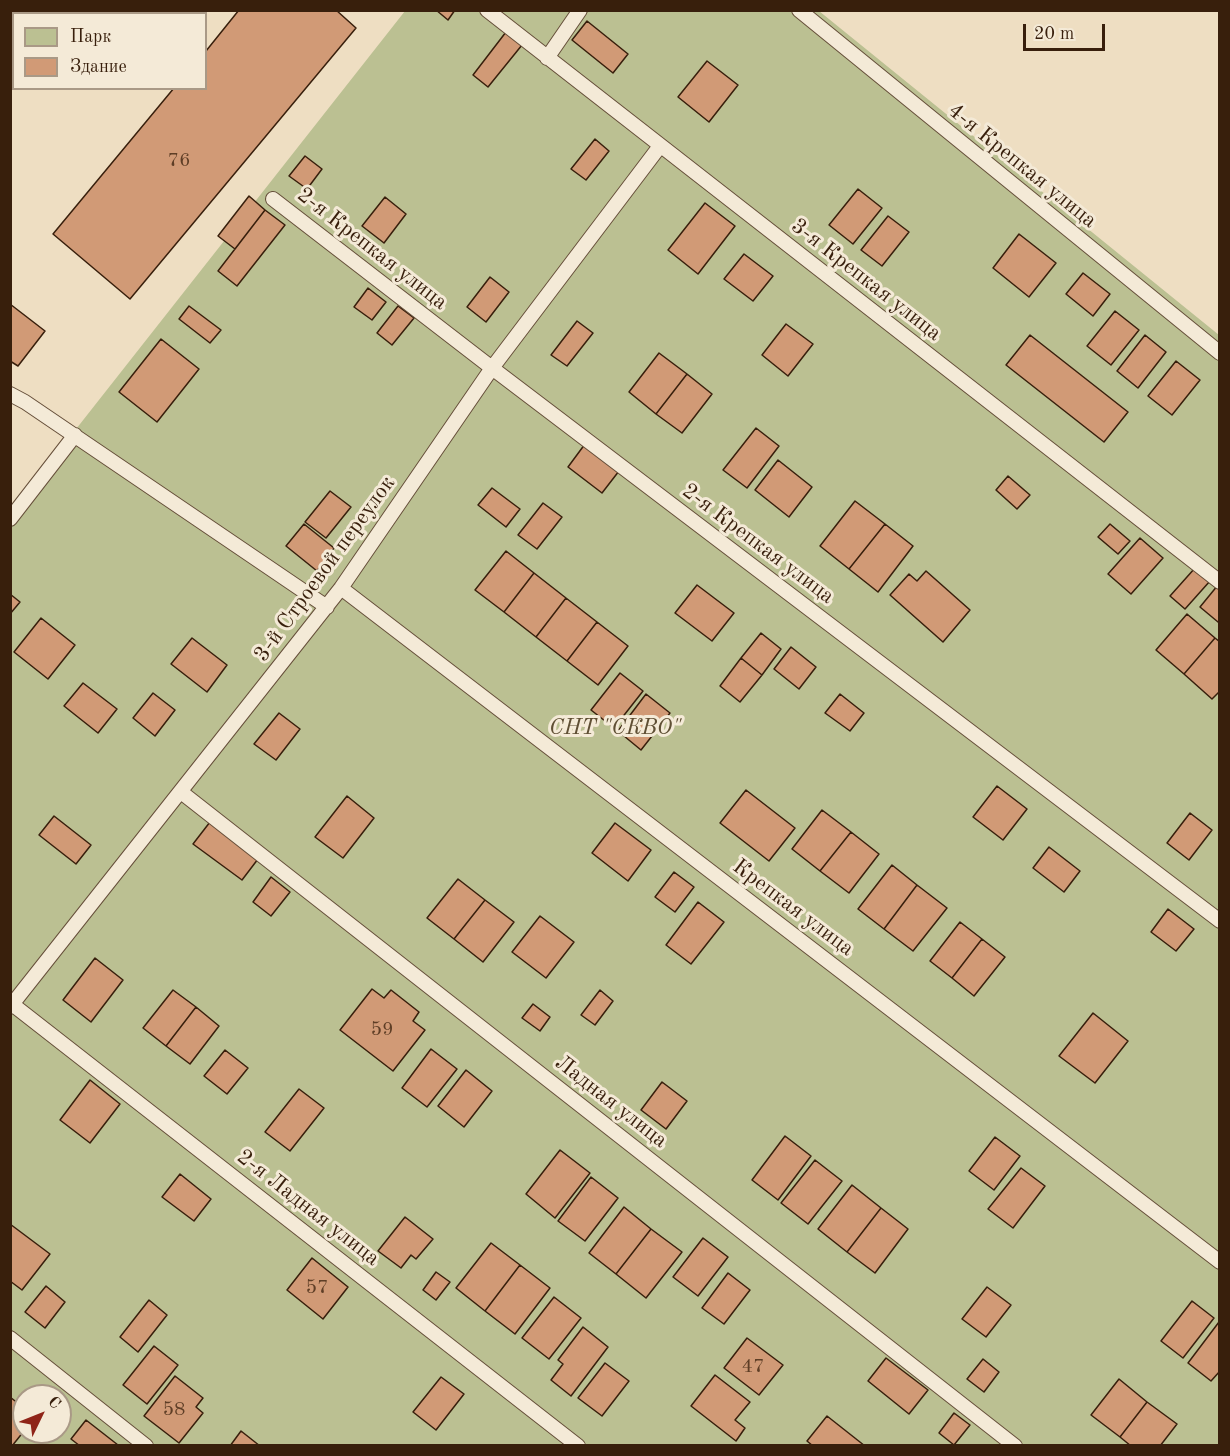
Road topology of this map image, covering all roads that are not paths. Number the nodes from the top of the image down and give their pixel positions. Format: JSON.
{"nodes":[{"id":1,"x":487,"y":10,"type":"edge"},
{"id":2,"x":580,"y":10,"type":"edge"},
{"id":3,"x":799,"y":10,"type":"edge"},
{"id":4,"x":547,"y":58,"type":"junction"},
{"id":5,"x":660,"y":146,"type":"junction"},
{"id":6,"x":273,"y":199,"type":"dead end"},
{"id":7,"x":1220,"y":353,"type":"edge"},
{"id":8,"x":492,"y":368,"type":"junction"},
{"id":9,"x":10,"y":393,"type":"edge"},
{"id":10,"x":75,"y":435,"type":"junction"},
{"id":11,"x":10,"y":519,"type":"edge"},
{"id":12,"x":1220,"y":582,"type":"edge"},
{"id":13,"x":341,"y":588,"type":"junction"},
{"id":14,"x":327,"y":607,"type":"junction"},
{"id":15,"x":182,"y":792,"type":"junction"},
{"id":16,"x":1220,"y":921,"type":"edge"},
{"id":17,"x":11,"y":1006,"type":"edge"},
{"id":18,"x":1220,"y":1262,"type":"edge"},
{"id":19,"x":10,"y":1338,"type":"edge"},
{"id":20,"x":146,"y":1446,"type":"edge"},
{"id":21,"x":578,"y":1446,"type":"edge"},
{"id":22,"x":1015,"y":1446,"type":"edge"}],
"edges":[{"from":1,"to":4,"type":"lane","name":"3-я Крепкая улица"},
{"from":2,"to":4,"type":"lane"},
{"from":3,"to":7,"type":"lane","name":"4-я Крепкая улица"},
{"from":4,"to":5,"type":"lane","name":"3-я Крепкая улица"},
{"from":5,"to":8,"type":"lane","name":"3-й Строевой переулок"},
{"from":5,"to":12,"type":"lane","name":"3-я Крепкая улица"},
{"from":6,"to":8,"type":"lane","name":"2-я Крепкая улица"},
{"from":8,"to":13,"type":"lane","name":"3-й Строевой переулок"},
{"from":8,"to":16,"type":"lane","name":"2-я Крепкая улица"},
{"from":9,"to":10,"type":"lane"},
{"from":10,"to":11,"type":"lane"},
{"from":10,"to":14,"type":"lane"},
{"from":13,"to":14,"type":"lane","name":"3-й Строевой переулок"},
{"from":13,"to":18,"type":"lane","name":"Крепкая улица"},
{"from":14,"to":15,"type":"lane","name":"3-й Строевой переулок"},
{"from":15,"to":17,"type":"lane","name":"3-й Строевой переулок"},
{"from":15,"to":22,"type":"lane","name":"Ладная улица"},
{"from":17,"to":21,"type":"lane","name":"2-я Ладная улица"},
{"from":19,"to":20,"type":"lane"}]}
